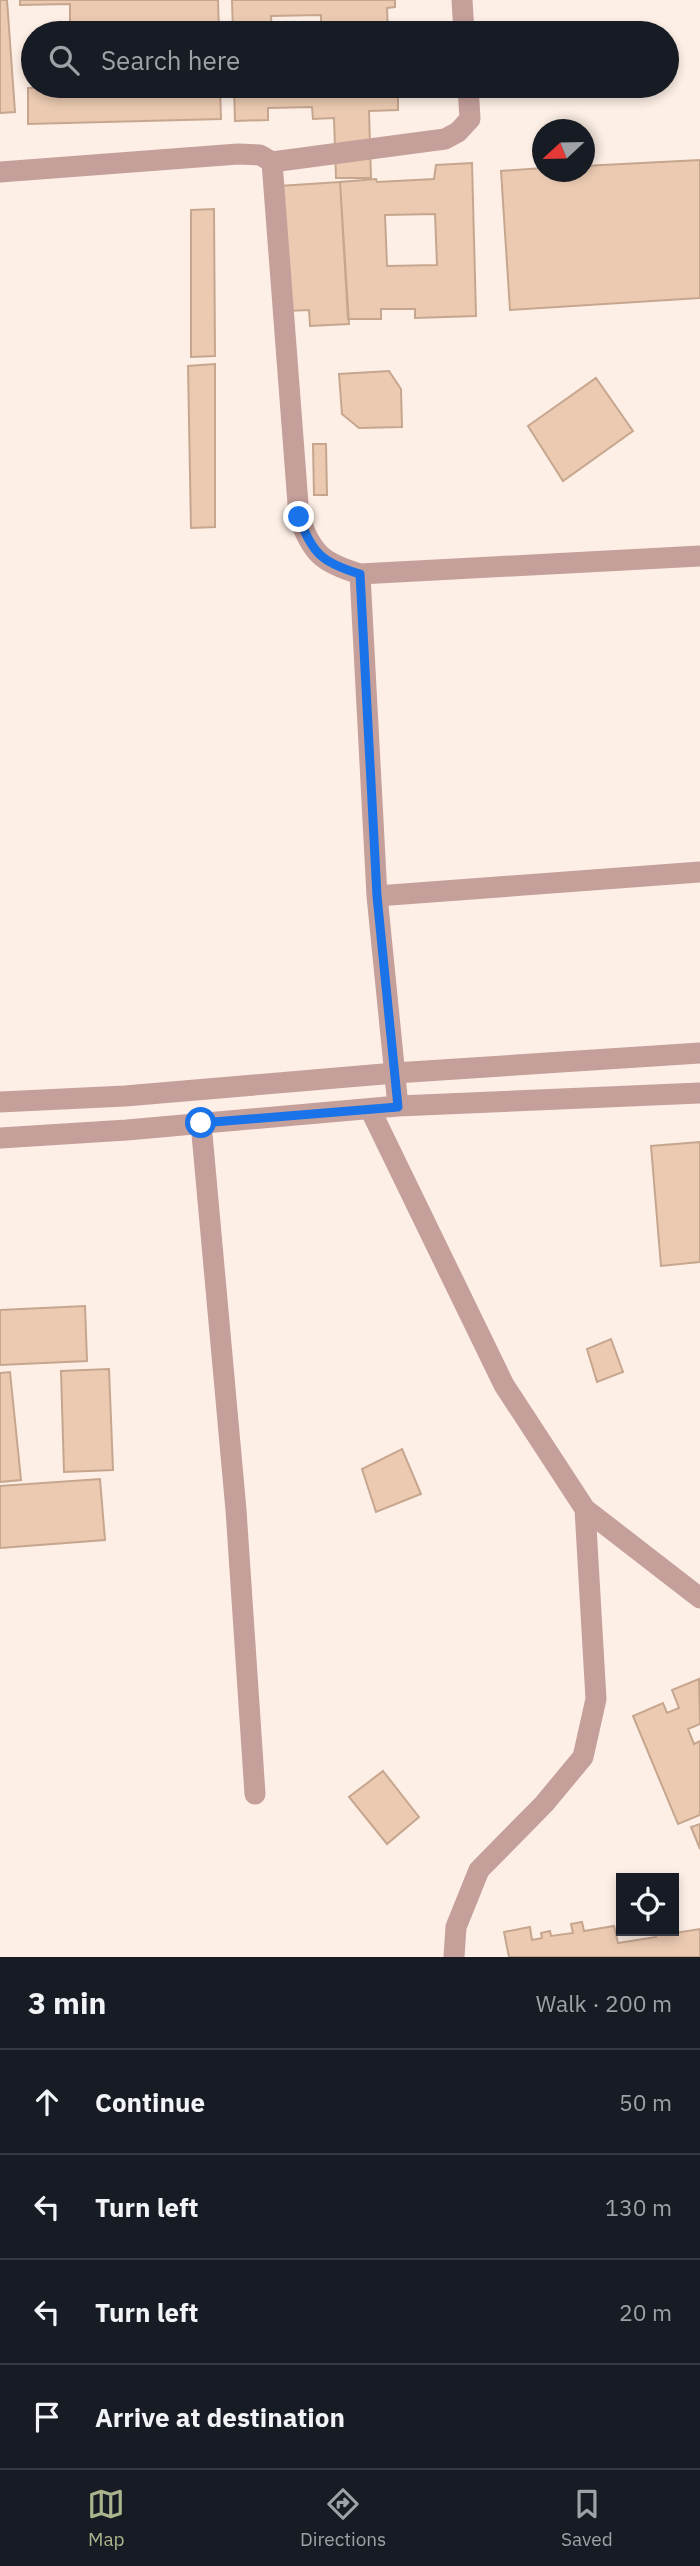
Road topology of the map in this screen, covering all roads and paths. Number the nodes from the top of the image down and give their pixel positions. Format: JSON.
{"nodes":[{"id":1,"x":462,"y":0,"type":"edge"},
{"id":2,"x":463,"y":21,"type":"edge"},
{"id":3,"x":469,"y":98,"type":"edge"},
{"id":4,"x":272,"y":162,"type":"junction"},
{"id":5,"x":0,"y":172,"type":"edge"},
{"id":6,"x":700,"y":556,"type":"edge"},
{"id":7,"x":360,"y":574,"type":"junction"},
{"id":8,"x":700,"y":872,"type":"edge"},
{"id":9,"x":377,"y":896,"type":"junction"},
{"id":10,"x":700,"y":1054,"type":"edge"},
{"id":11,"x":395,"y":1073,"type":"junction"},
{"id":12,"x":700,"y":1093,"type":"edge"},
{"id":13,"x":0,"y":1102,"type":"edge"},
{"id":14,"x":398,"y":1107,"type":"junction"},
{"id":15,"x":370,"y":1109,"type":"junction"},
{"id":16,"x":201,"y":1123,"type":"junction"},
{"id":17,"x":0,"y":1138,"type":"edge"},
{"id":18,"x":585,"y":1509,"type":"junction"},
{"id":19,"x":700,"y":1598,"type":"edge"},
{"id":20,"x":255,"y":1794,"type":"dead end"},
{"id":21,"x":454,"y":1957,"type":"edge"}],
"edges":[{"from":1,"to":2,"type":"lane"},
{"from":3,"to":4,"type":"lane"},
{"from":4,"to":5,"type":"lane"},
{"from":4,"to":7,"type":"lane"},
{"from":6,"to":7,"type":"lane"},
{"from":7,"to":9,"type":"lane"},
{"from":8,"to":9,"type":"lane"},
{"from":9,"to":11,"type":"lane"},
{"from":10,"to":11,"type":"lane"},
{"from":11,"to":13,"type":"lane"},
{"from":11,"to":14,"type":"lane"},
{"from":12,"to":14,"type":"lane"},
{"from":14,"to":15,"type":"lane"},
{"from":15,"to":16,"type":"lane"},
{"from":15,"to":18,"type":"lane"},
{"from":16,"to":17,"type":"lane"},
{"from":16,"to":20,"type":"lane"},
{"from":18,"to":19,"type":"lane"},
{"from":18,"to":21,"type":"lane"}]}
